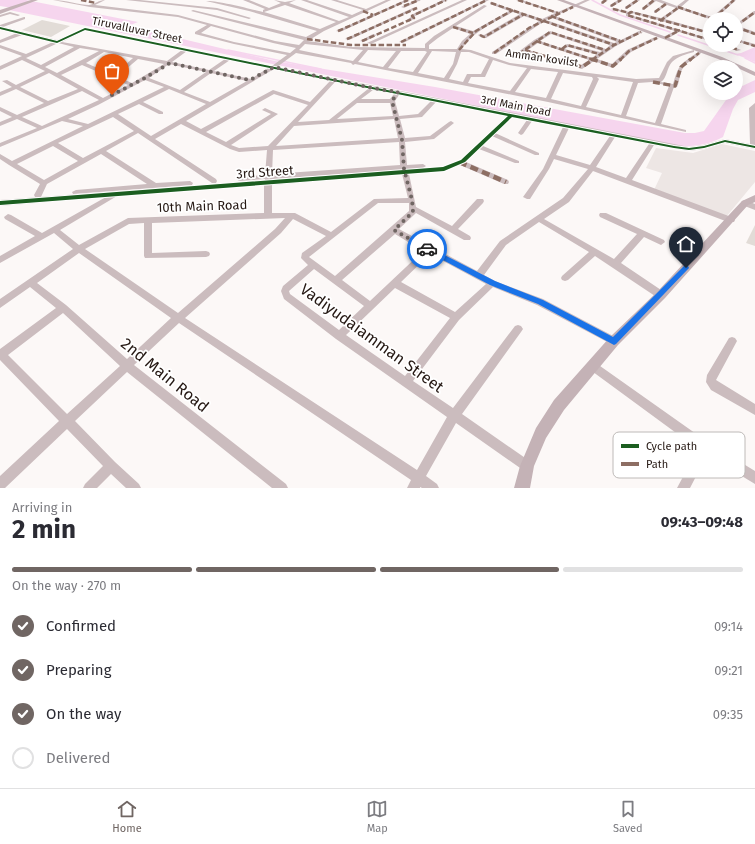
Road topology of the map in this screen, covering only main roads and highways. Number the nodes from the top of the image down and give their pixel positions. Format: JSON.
{"nodes":[{"id":1,"x":554,"y":0,"type":"edge"},
{"id":2,"x":559,"y":0,"type":"edge"},
{"id":3,"x":34,"y":1,"type":"edge"},
{"id":4,"x":575,"y":6,"type":"junction"},
{"id":5,"x":2,"y":12,"type":"edge"},
{"id":6,"x":661,"y":39,"type":"junction"},
{"id":7,"x":715,"y":60,"type":"edge"},
{"id":8,"x":743,"y":71,"type":"edge"},
{"id":9,"x":754,"y":76,"type":"edge"},
{"id":10,"x":752,"y":203,"type":"edge"},
{"id":11,"x":522,"y":488,"type":"edge"}],
"edges":[{"from":1,"to":4,"type":"main road"},
{"from":2,"to":4,"type":"main road"},
{"from":3,"to":5,"type":"main road"},
{"from":4,"to":6,"type":"main road"},
{"from":4,"to":6,"type":"main road"},
{"from":6,"to":7,"type":"main road"},
{"from":6,"to":9,"type":"main road"},
{"from":8,"to":9,"type":"main road"},
{"from":10,"to":11,"type":"main road"}]}
